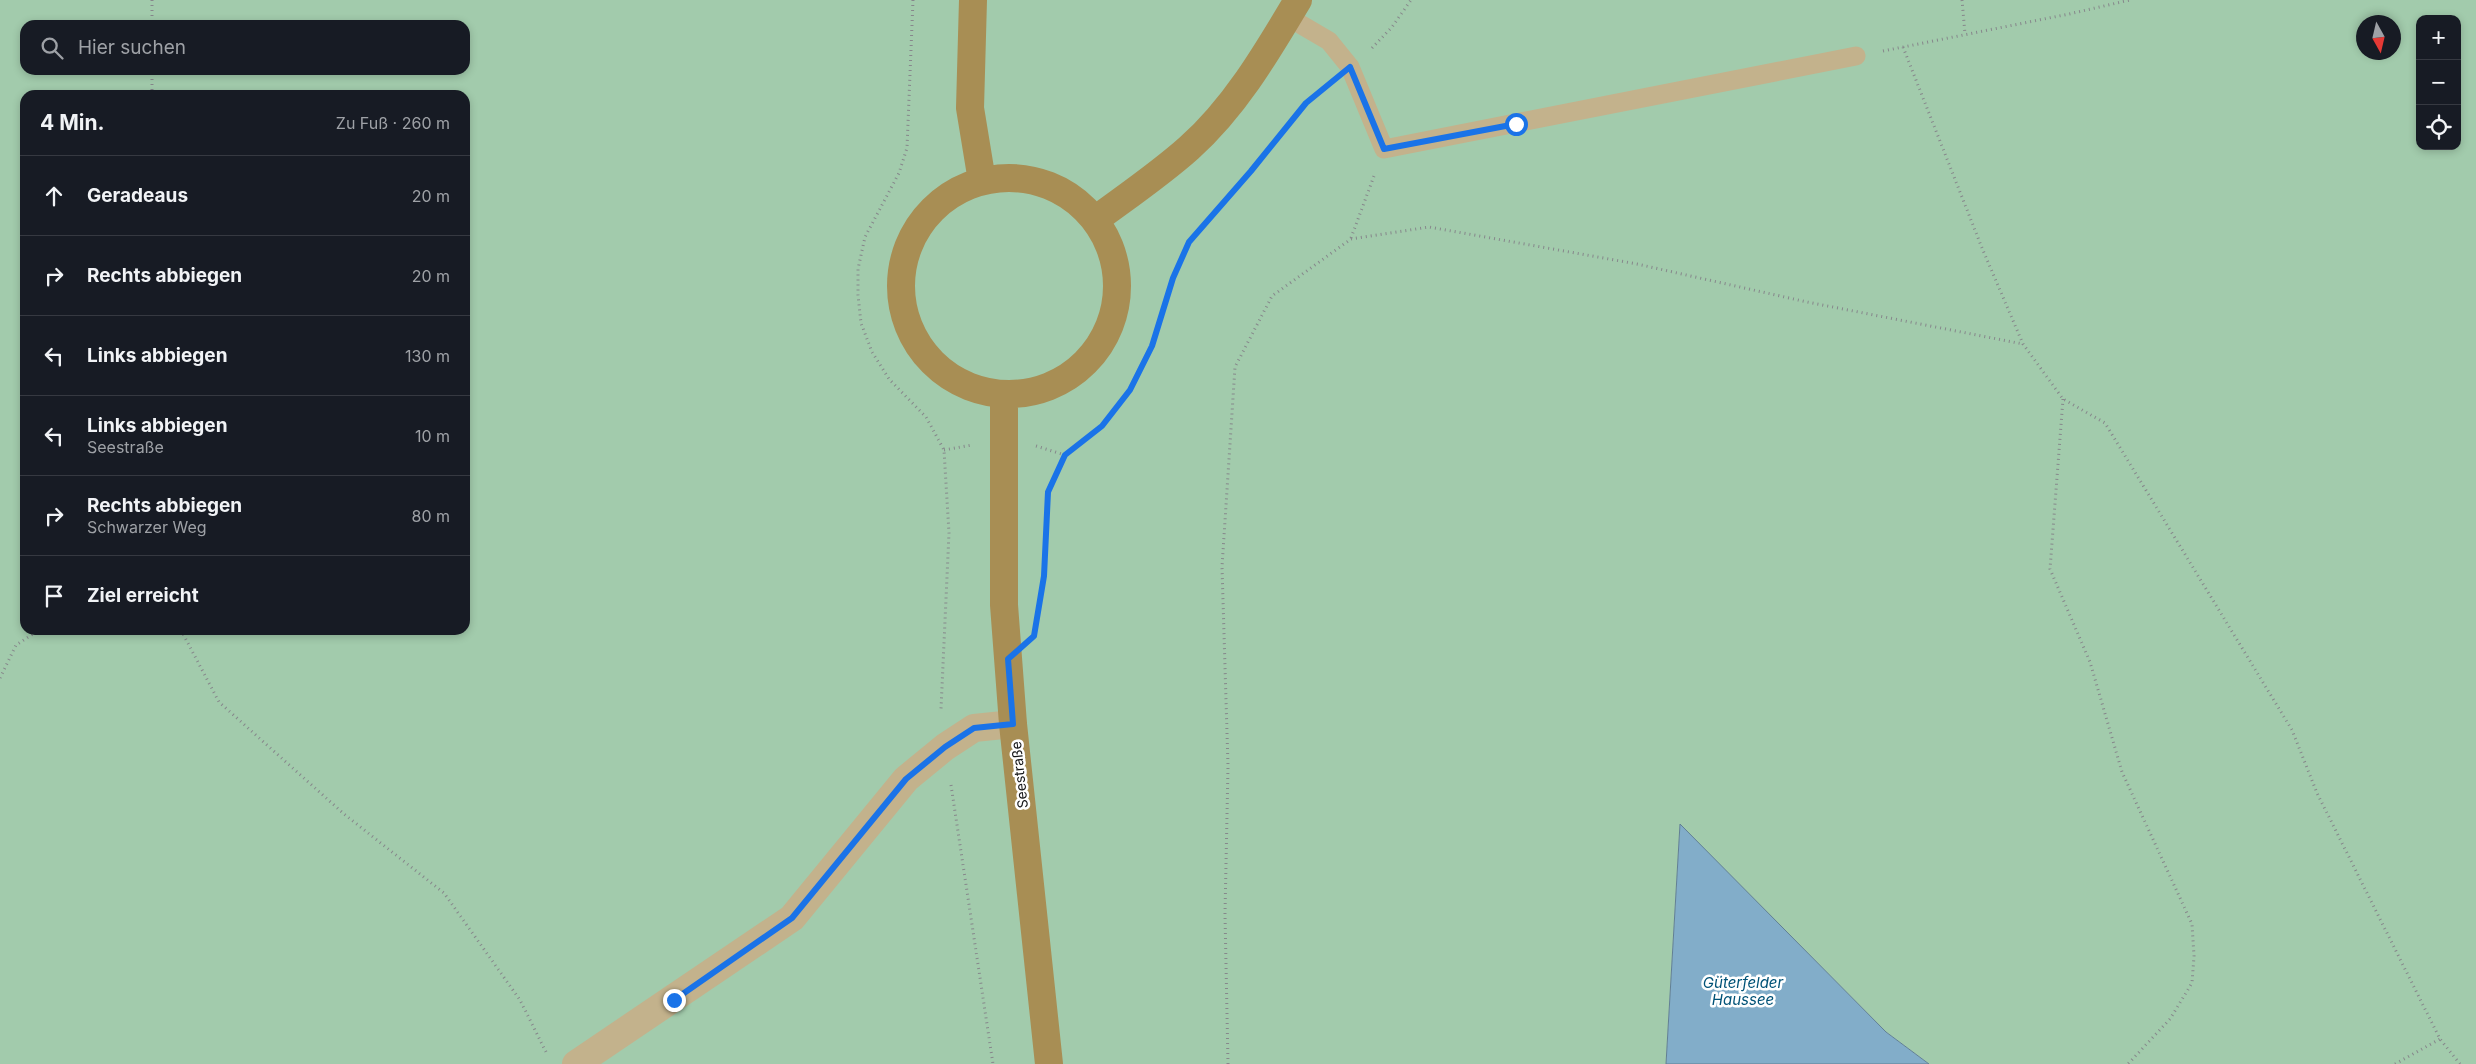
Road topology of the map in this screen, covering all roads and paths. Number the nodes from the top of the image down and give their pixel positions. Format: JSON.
{"nodes":[{"id":1,"x":152,"y":0,"type":"edge"},
{"id":2,"x":913,"y":0,"type":"edge"},
{"id":3,"x":973,"y":0,"type":"edge"},
{"id":4,"x":1411,"y":0,"type":"edge"},
{"id":5,"x":1962,"y":0,"type":"edge"},
{"id":6,"x":2130,"y":0,"type":"edge"},
{"id":7,"x":1293,"y":8,"type":"edge"},
{"id":8,"x":152,"y":20,"type":"edge"},
{"id":9,"x":1965,"y":34,"type":"junction"},
{"id":10,"x":1903,"y":47,"type":"junction"},
{"id":11,"x":1856,"y":56,"type":"joint"},
{"id":12,"x":1350,"y":67,"type":"junction"},
{"id":13,"x":152,"y":75,"type":"edge"},
{"id":14,"x":152,"y":90,"type":"edge"},
{"id":15,"x":1384,"y":149,"type":"junction"},
{"id":16,"x":982,"y":181,"type":"junction"},
{"id":17,"x":1095,"y":220,"type":"junction"},
{"id":18,"x":1351,"y":239,"type":"junction"},
{"id":19,"x":2022,"y":344,"type":"junction"},
{"id":20,"x":1004,"y":394,"type":"junction"},
{"id":21,"x":2063,"y":399,"type":"junction"},
{"id":22,"x":969,"y":445,"type":"dead end"},
{"id":23,"x":1035,"y":446,"type":"dead end"},
{"id":24,"x":944,"y":450,"type":"junction"},
{"id":25,"x":1065,"y":455,"type":"junction"},
{"id":26,"x":1038,"y":610,"type":"dead end"},
{"id":27,"x":31,"y":635,"type":"edge"},
{"id":28,"x":184,"y":635,"type":"edge"},
{"id":29,"x":0,"y":678,"type":"edge"},
{"id":30,"x":1013,"y":724,"type":"junction"},
{"id":31,"x":945,"y":747,"type":"junction"},
{"id":32,"x":2440,"y":1039,"type":"junction"},
{"id":33,"x":548,"y":1056,"type":"dead end"},
{"id":34,"x":576,"y":1064,"type":"edge"},
{"id":35,"x":993,"y":1064,"type":"edge"},
{"id":36,"x":1049,"y":1064,"type":"edge"},
{"id":37,"x":1228,"y":1064,"type":"edge"},
{"id":38,"x":2128,"y":1064,"type":"edge"},
{"id":39,"x":2395,"y":1064,"type":"edge"},
{"id":40,"x":2460,"y":1064,"type":"edge"}],
"edges":[{"from":1,"to":8,"type":"path"},
{"from":2,"to":24,"type":"path"},
{"from":3,"to":16,"type":"main road"},
{"from":4,"to":12,"type":"path"},
{"from":5,"to":9,"type":"path"},
{"from":6,"to":9,"type":"path"},
{"from":7,"to":12,"type":"lane"},
{"from":7,"to":17,"type":"main road"},
{"from":9,"to":10,"type":"path"},
{"from":10,"to":11,"type":"path"},
{"from":10,"to":19,"type":"path"},
{"from":11,"to":15,"type":"lane"},
{"from":12,"to":15,"type":"lane"},
{"from":12,"to":25,"type":"path"},
{"from":13,"to":14,"type":"path"},
{"from":15,"to":18,"type":"path"},
{"from":16,"to":17,"type":"main road"},
{"from":16,"to":20,"type":"main road"},
{"from":17,"to":20,"type":"main road"},
{"from":18,"to":19,"type":"path"},
{"from":18,"to":37,"type":"path"},
{"from":19,"to":21,"type":"path"},
{"from":20,"to":30,"type":"main road","name":"Seestraße"},
{"from":21,"to":32,"type":"path"},
{"from":21,"to":38,"type":"path"},
{"from":22,"to":24,"type":"path"},
{"from":23,"to":25,"type":"path"},
{"from":24,"to":31,"type":"path"},
{"from":25,"to":26,"type":"path"},
{"from":27,"to":29,"type":"path"},
{"from":28,"to":33,"type":"path"},
{"from":30,"to":31,"type":"street"},
{"from":30,"to":36,"type":"main road","name":"Seestraße"},
{"from":31,"to":34,"type":"street"},
{"from":31,"to":35,"type":"path"},
{"from":32,"to":39,"type":"path"},
{"from":32,"to":40,"type":"path"}]}
